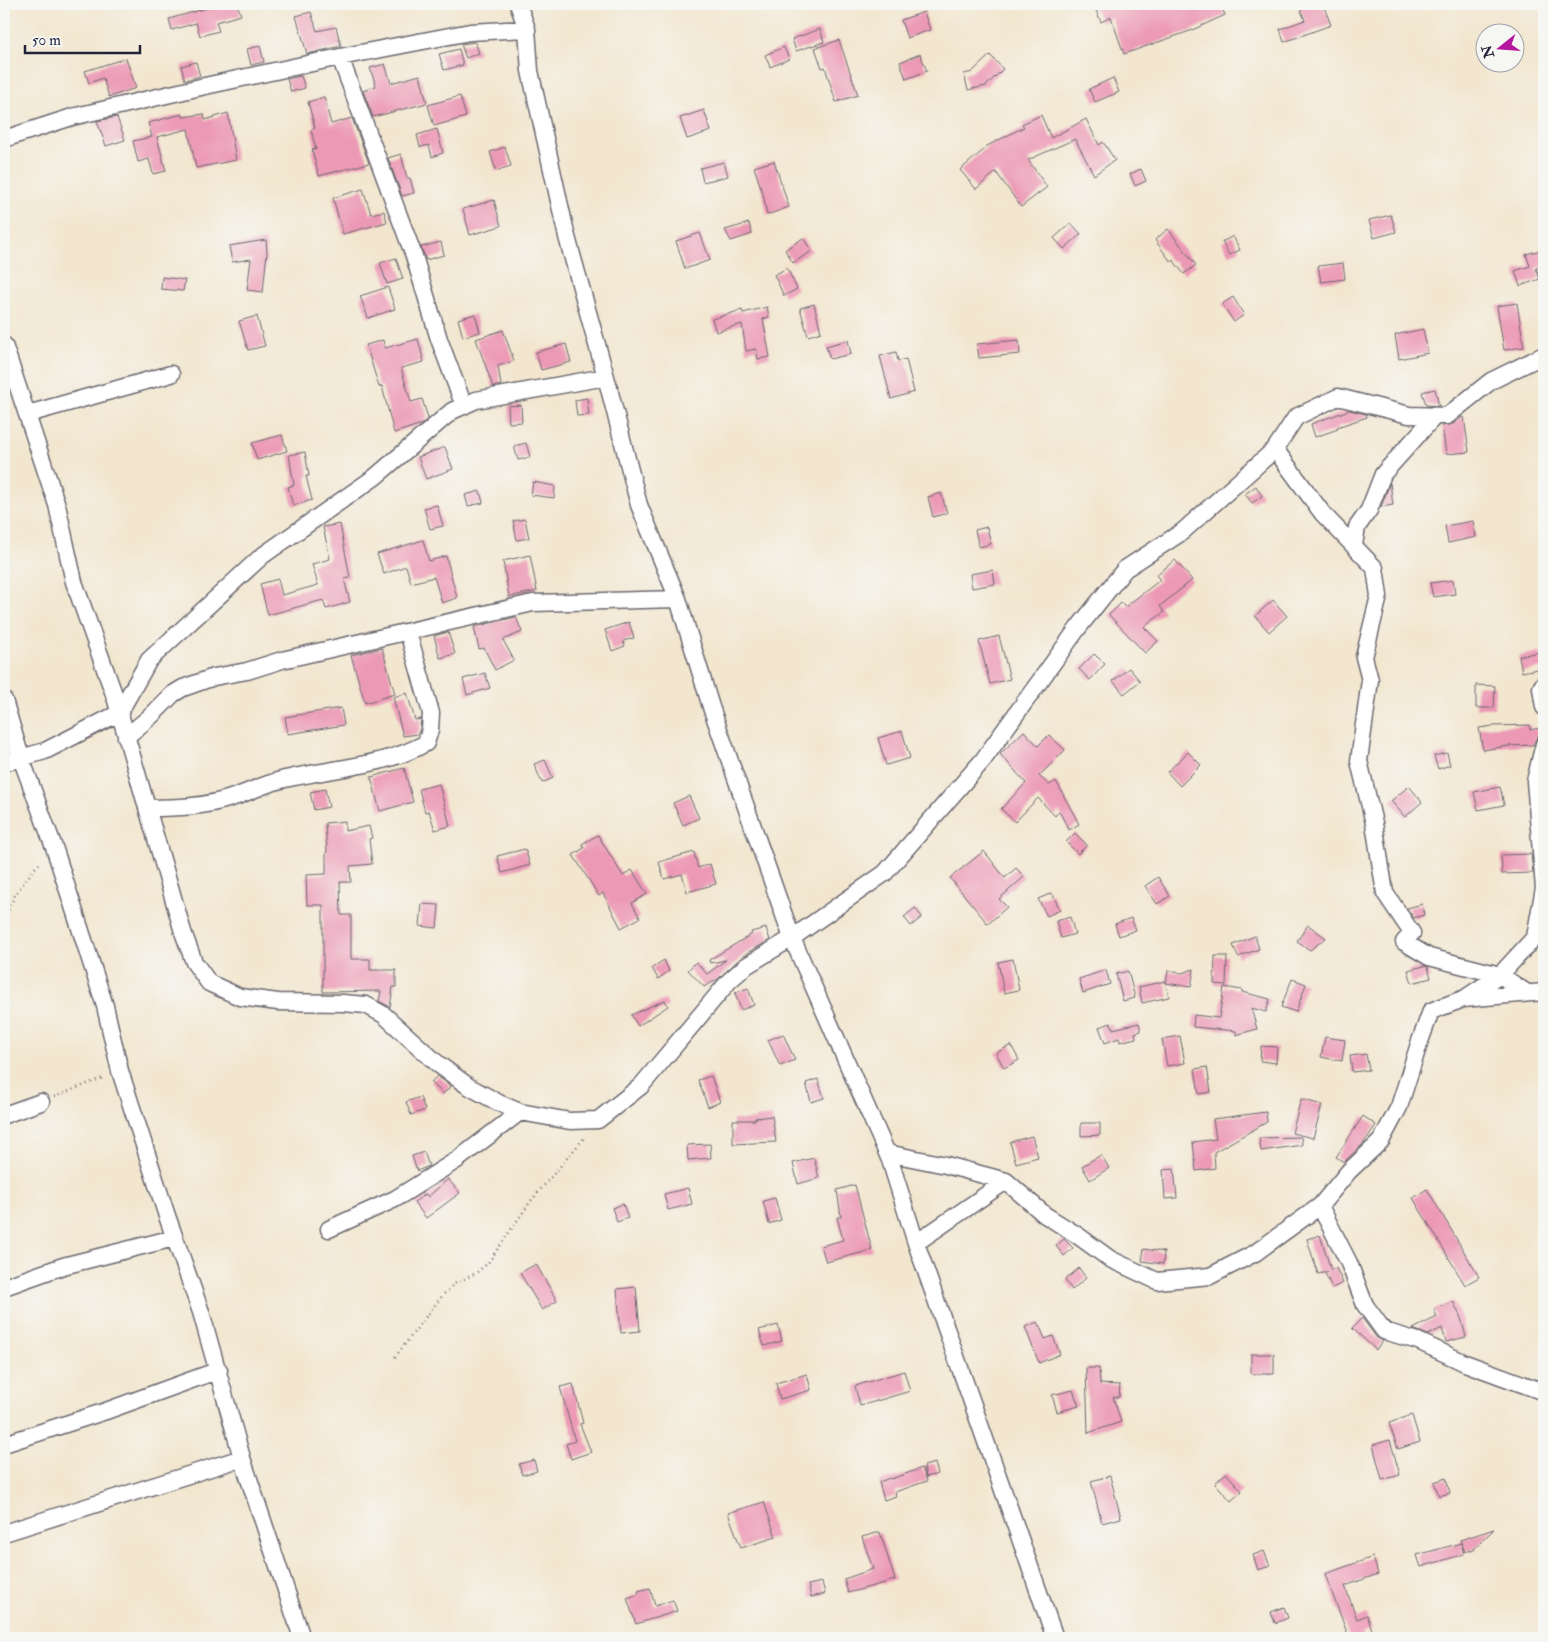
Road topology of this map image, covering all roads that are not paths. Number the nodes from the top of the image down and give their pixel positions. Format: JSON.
{"nodes":[{"id":1,"x":518,"y":4,"type":"edge"},
{"id":2,"x":527,"y":29,"type":"junction"},
{"id":3,"x":340,"y":58,"type":"junction"},
{"id":4,"x":4,"y":139,"type":"edge"},
{"id":5,"x":4,"y":345,"type":"edge"},
{"id":6,"x":1544,"y":355,"type":"edge"},
{"id":7,"x":171,"y":374,"type":"dead end"},
{"id":8,"x":606,"y":377,"type":"junction"},
{"id":9,"x":464,"y":406,"type":"junction"},
{"id":10,"x":28,"y":414,"type":"junction"},
{"id":11,"x":1435,"y":416,"type":"junction"},
{"id":12,"x":1275,"y":449,"type":"junction"},
{"id":13,"x":1354,"y":545,"type":"junction"},
{"id":14,"x":678,"y":599,"type":"junction"},
{"id":15,"x":408,"y":632,"type":"junction"},
{"id":16,"x":1544,"y":683,"type":"edge"},
{"id":17,"x":4,"y":700,"type":"edge"},
{"id":18,"x":1544,"y":707,"type":"edge"},
{"id":19,"x":120,"y":713,"type":"junction"},
{"id":20,"x":126,"y":737,"type":"junction"},
{"id":21,"x":1544,"y":744,"type":"edge"},
{"id":22,"x":22,"y":758,"type":"junction"},
{"id":23,"x":4,"y":763,"type":"edge"},
{"id":24,"x":147,"y":808,"type":"junction"},
{"id":25,"x":792,"y":938,"type":"junction"},
{"id":26,"x":1500,"y":975,"type":"junction"},
{"id":27,"x":1544,"y":992,"type":"edge"},
{"id":28,"x":1527,"y":993,"type":"junction"},
{"id":29,"x":1463,"y":999,"type":"junction"},
{"id":30,"x":41,"y":1102,"type":"road end"},
{"id":31,"x":520,"y":1112,"type":"junction"},
{"id":32,"x":4,"y":1115,"type":"edge"},
{"id":33,"x":887,"y":1153,"type":"junction"},
{"id":34,"x":1006,"y":1181,"type":"junction"},
{"id":35,"x":1320,"y":1206,"type":"junction"},
{"id":36,"x":329,"y":1229,"type":"dead end"},
{"id":37,"x":174,"y":1238,"type":"junction"},
{"id":38,"x":916,"y":1243,"type":"junction"},
{"id":39,"x":4,"y":1287,"type":"edge"},
{"id":40,"x":219,"y":1370,"type":"junction"},
{"id":41,"x":1544,"y":1392,"type":"edge"},
{"id":42,"x":4,"y":1444,"type":"edge"},
{"id":43,"x":242,"y":1458,"type":"junction"},
{"id":44,"x":4,"y":1533,"type":"edge"},
{"id":45,"x":302,"y":1638,"type":"edge"},
{"id":46,"x":1055,"y":1638,"type":"edge"}],
"edges":[{"from":1,"to":2,"type":"street"},
{"from":2,"to":3,"type":"street"},
{"from":2,"to":8,"type":"street"},
{"from":3,"to":4,"type":"street"},
{"from":3,"to":9,"type":"street"},
{"from":5,"to":10,"type":"street"},
{"from":6,"to":11,"type":"street"},
{"from":7,"to":10,"type":"street"},
{"from":8,"to":9,"type":"street"},
{"from":8,"to":14,"type":"street"},
{"from":9,"to":19,"type":"street"},
{"from":10,"to":19,"type":"street"},
{"from":11,"to":12,"type":"street"},
{"from":11,"to":13,"type":"street"},
{"from":12,"to":13,"type":"street"},
{"from":12,"to":25,"type":"street"},
{"from":13,"to":26,"type":"street"},
{"from":14,"to":15,"type":"street"},
{"from":14,"to":25,"type":"street"},
{"from":15,"to":20,"type":"street"},
{"from":15,"to":24,"type":"street"},
{"from":16,"to":18,"type":"street"},
{"from":17,"to":22,"type":"street"},
{"from":19,"to":20,"type":"street"},
{"from":19,"to":22,"type":"street"},
{"from":20,"to":24,"type":"street"},
{"from":21,"to":26,"type":"street"},
{"from":22,"to":23,"type":"street"},
{"from":22,"to":37,"type":"street"},
{"from":24,"to":31,"type":"street"},
{"from":25,"to":31,"type":"street"},
{"from":25,"to":33,"type":"street"},
{"from":26,"to":28,"type":"street"},
{"from":26,"to":29,"type":"street"},
{"from":27,"to":28,"type":"street"},
{"from":28,"to":29,"type":"street"},
{"from":29,"to":35,"type":"street"},
{"from":30,"to":32,"type":"street"},
{"from":31,"to":36,"type":"street"},
{"from":33,"to":34,"type":"street"},
{"from":33,"to":38,"type":"street"},
{"from":34,"to":35,"type":"street"},
{"from":34,"to":38,"type":"street"},
{"from":35,"to":41,"type":"street"},
{"from":37,"to":39,"type":"street"},
{"from":37,"to":40,"type":"street"},
{"from":38,"to":46,"type":"street"},
{"from":40,"to":42,"type":"street"},
{"from":40,"to":43,"type":"street"},
{"from":43,"to":44,"type":"street"},
{"from":43,"to":45,"type":"street"}]}
